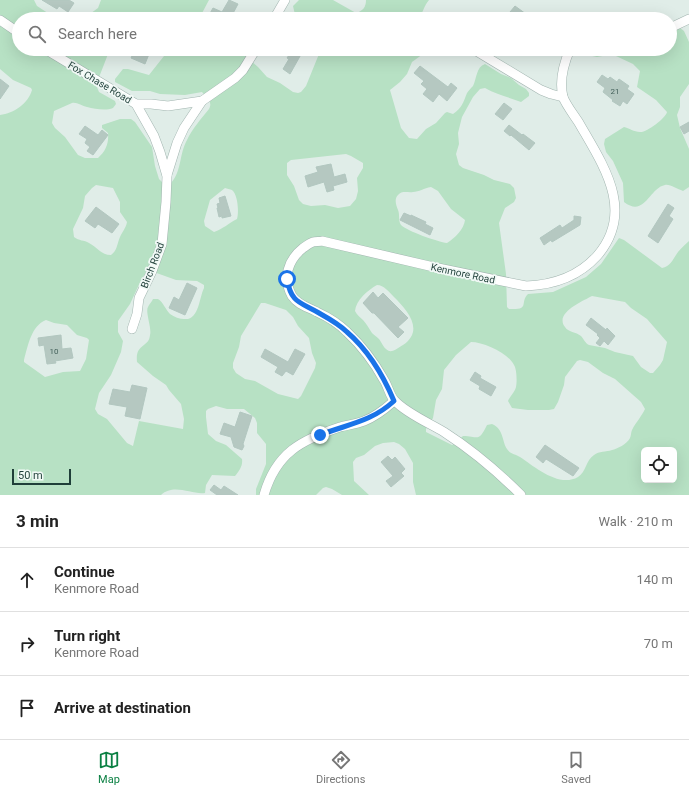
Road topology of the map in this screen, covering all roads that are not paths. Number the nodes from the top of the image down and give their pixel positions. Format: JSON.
{"nodes":[{"id":1,"x":285,"y":0,"type":"edge"},
{"id":2,"x":278,"y":12,"type":"edge"},
{"id":3,"x":689,"y":19,"type":"edge"},
{"id":4,"x":0,"y":20,"type":"edge"},
{"id":5,"x":677,"y":25,"type":"edge"},
{"id":6,"x":12,"y":28,"type":"edge"},
{"id":7,"x":57,"y":56,"type":"edge"},
{"id":8,"x":252,"y":56,"type":"edge"},
{"id":9,"x":485,"y":56,"type":"edge"},
{"id":10,"x":567,"y":56,"type":"edge"},
{"id":11,"x":563,"y":97,"type":"junction"},
{"id":12,"x":202,"y":101,"type":"junction"},
{"id":13,"x":136,"y":104,"type":"junction"},
{"id":14,"x":167,"y":176,"type":"junction"},
{"id":15,"x":132,"y":329,"type":"dead end"},
{"id":16,"x":394,"y":401,"type":"junction"},
{"id":17,"x":264,"y":495,"type":"edge"},
{"id":18,"x":520,"y":495,"type":"edge"}],
"edges":[{"from":1,"to":2,"type":"street"},
{"from":3,"to":5,"type":"street"},
{"from":4,"to":6,"type":"street"},
{"from":7,"to":13,"type":"street","name":"Fox Chase Road"},
{"from":8,"to":12,"type":"street","name":"Fox Chase Road"},
{"from":9,"to":11,"type":"street"},
{"from":10,"to":11,"type":"street","name":"Kenmore Road"},
{"from":11,"to":16,"type":"street","name":"Kenmore Road"},
{"from":12,"to":13,"type":"street","name":"Fox Chase Road"},
{"from":12,"to":14,"type":"street","name":"Birch Road"},
{"from":13,"to":14,"type":"street","name":"Birch Road"},
{"from":14,"to":15,"type":"street","name":"Birch Road"},
{"from":16,"to":17,"type":"street"},
{"from":16,"to":18,"type":"street"}]}
